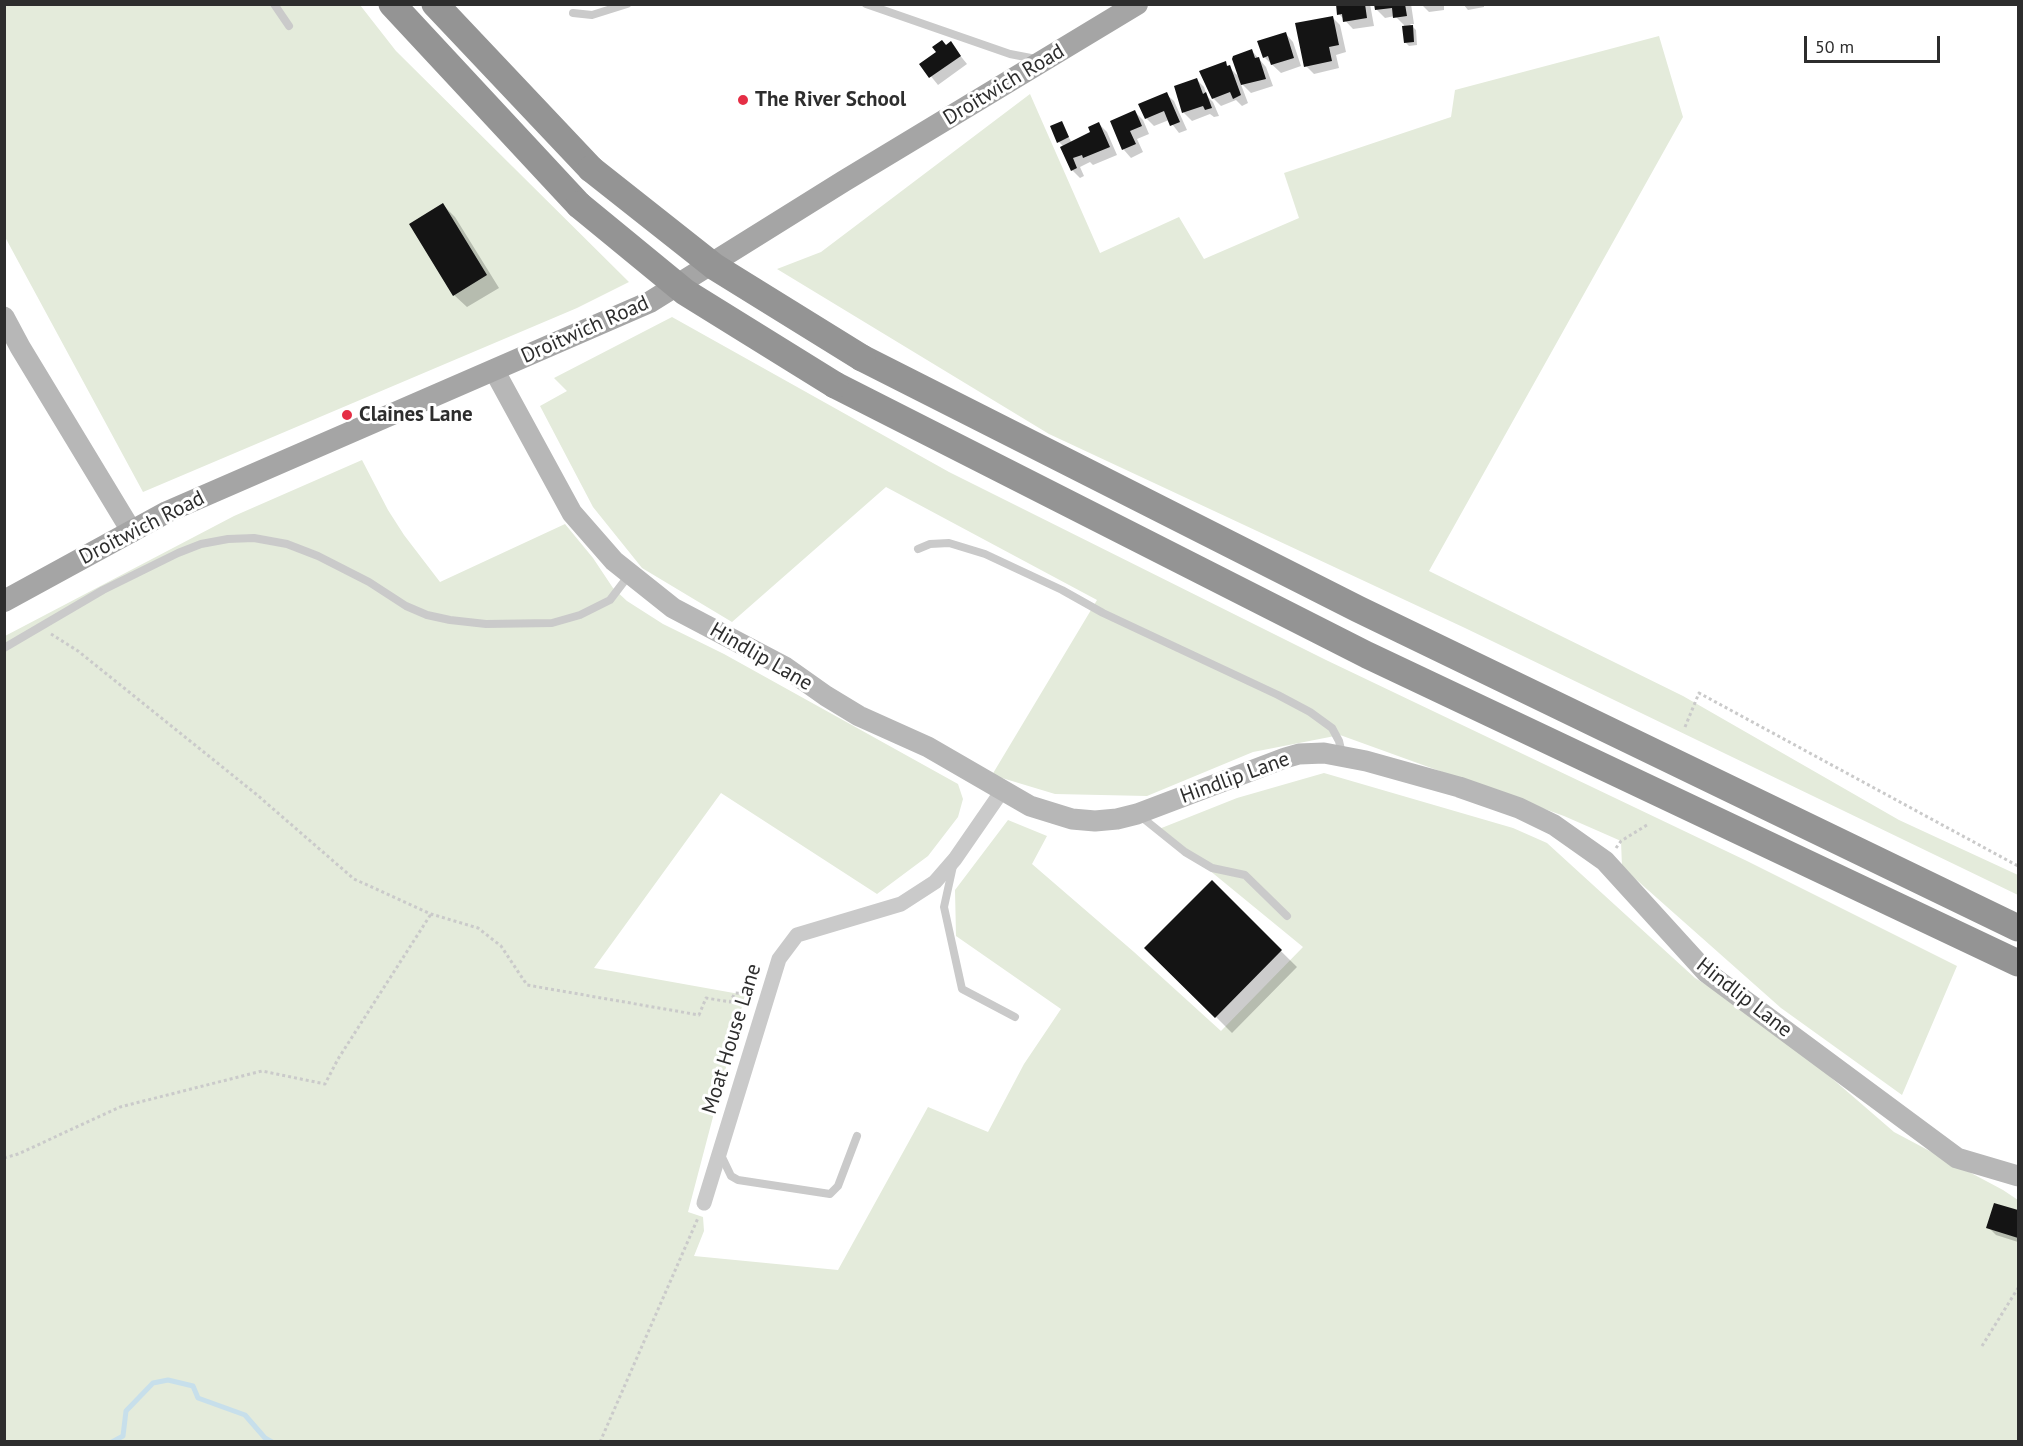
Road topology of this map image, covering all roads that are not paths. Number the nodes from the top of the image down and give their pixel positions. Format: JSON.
{"nodes":[{"id":1,"x":274,"y":4,"type":"edge"},
{"id":2,"x":392,"y":4,"type":"edge"},
{"id":3,"x":435,"y":4,"type":"edge"},
{"id":4,"x":627,"y":4,"type":"edge"},
{"id":5,"x":866,"y":4,"type":"edge"},
{"id":6,"x":1137,"y":4,"type":"edge"},
{"id":7,"x":617,"y":5,"type":"edge"},
{"id":8,"x":573,"y":13,"type":"dead end"},
{"id":9,"x":289,"y":26,"type":"dead end"},
{"id":10,"x":1046,"y":60,"type":"junction"},
{"id":11,"x":4,"y":317,"type":"edge"},
{"id":12,"x":494,"y":370,"type":"junction"},
{"id":13,"x":132,"y":532,"type":"junction"},
{"id":14,"x":918,"y":549,"type":"dead end"},
{"id":15,"x":630,"y":574,"type":"junction"},
{"id":16,"x":4,"y":601,"type":"edge"},
{"id":17,"x":4,"y":648,"type":"edge"},
{"id":18,"x":1342,"y":756,"type":"junction"},
{"id":19,"x":1002,"y":791,"type":"junction"},
{"id":20,"x":1137,"y":814,"type":"junction"},
{"id":21,"x":955,"y":859,"type":"junction"},
{"id":22,"x":1287,"y":916,"type":"dead end"},
{"id":23,"x":2019,"y":928,"type":"edge"},
{"id":24,"x":2019,"y":963,"type":"edge"},
{"id":25,"x":1016,"y":1017,"type":"dead end"},
{"id":26,"x":858,"y":1136,"type":"dead end"},
{"id":27,"x":720,"y":1152,"type":"junction"},
{"id":28,"x":2019,"y":1176,"type":"edge"},
{"id":29,"x":704,"y":1203,"type":"road end"}],
"edges":[{"from":1,"to":9,"type":"lane"},
{"from":2,"to":24,"type":"highway","bridge":true},
{"from":3,"to":23,"type":"highway","bridge":true},
{"from":4,"to":7,"type":"lane"},
{"from":5,"to":10,"type":"lane"},
{"from":6,"to":10,"type":"main road","name":"Droitwich Road"},
{"from":7,"to":8,"type":"lane"},
{"from":10,"to":12,"type":"main road","name":"Droitwich Road"},
{"from":11,"to":13,"type":"street"},
{"from":12,"to":13,"type":"main road","name":"Droitwich Road"},
{"from":12,"to":15,"type":"street","name":"Hindlip Lane"},
{"from":13,"to":16,"type":"main road","name":"Droitwich Road"},
{"from":14,"to":18,"type":"lane"},
{"from":15,"to":17,"type":"lane"},
{"from":15,"to":19,"type":"street","name":"Hindlip Lane"},
{"from":18,"to":20,"type":"street","name":"Hindlip Lane"},
{"from":18,"to":28,"type":"street","name":"Hindlip Lane"},
{"from":19,"to":20,"type":"street","name":"Hindlip Lane"},
{"from":19,"to":21,"type":"street","name":"Moat House Lane"},
{"from":20,"to":22,"type":"lane"},
{"from":21,"to":25,"type":"lane"},
{"from":21,"to":27,"type":"street","name":"Moat House Lane"},
{"from":26,"to":27,"type":"lane"},
{"from":27,"to":29,"type":"street","name":"Moat House Lane"}]}
